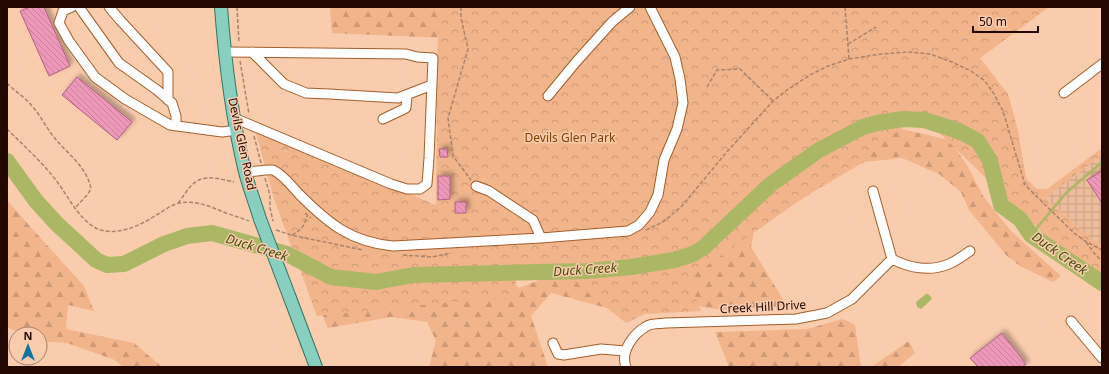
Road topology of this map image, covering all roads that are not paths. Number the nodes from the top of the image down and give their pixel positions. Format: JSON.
{"nodes":[{"id":1,"x":72,"y":7,"type":"edge"},
{"id":2,"x":79,"y":7,"type":"edge"},
{"id":3,"x":109,"y":7,"type":"edge"},
{"id":4,"x":221,"y":7,"type":"edge"},
{"id":5,"x":630,"y":7,"type":"edge"},
{"id":6,"x":650,"y":7,"type":"edge"},
{"id":7,"x":225,"y":52,"type":"junction"},
{"id":8,"x":252,"y":52,"type":"junction"},
{"id":9,"x":1102,"y":64,"type":"edge"},
{"id":10,"x":432,"y":85,"type":"junction"},
{"id":11,"x":1064,"y":93,"type":"dead end"},
{"id":12,"x":407,"y":95,"type":"junction"},
{"id":13,"x":548,"y":96,"type":"dead end"},
{"id":14,"x":168,"y":100,"type":"junction"},
{"id":15,"x":383,"y":119,"type":"dead end"},
{"id":16,"x":236,"y":124,"type":"junction"},
{"id":17,"x":176,"y":126,"type":"junction"},
{"id":18,"x":245,"y":172,"type":"junction"},
{"id":19,"x":476,"y":186,"type":"road end"},
{"id":20,"x":873,"y":191,"type":"dead end"},
{"id":21,"x":541,"y":238,"type":"junction"},
{"id":22,"x":970,"y":251,"type":"dead end"},
{"id":23,"x":892,"y":259,"type":"junction"},
{"id":24,"x":1071,"y":321,"type":"dead end"},
{"id":25,"x":553,"y":344,"type":"dead end"},
{"id":26,"x":625,"y":351,"type":"junction"},
{"id":27,"x":1102,"y":358,"type":"edge"},
{"id":28,"x":316,"y":367,"type":"edge"},
{"id":29,"x":626,"y":367,"type":"edge"}],
"edges":[{"from":1,"to":17,"type":"street"},
{"from":2,"to":14,"type":"street"},
{"from":3,"to":14,"type":"street"},
{"from":4,"to":7,"type":"main road","name":"Devils Glen Road"},
{"from":5,"to":13,"type":"street"},
{"from":6,"to":21,"type":"street"},
{"from":7,"to":8,"type":"street"},
{"from":7,"to":16,"type":"main road","name":"Devils Glen Road"},
{"from":8,"to":10,"type":"street"},
{"from":8,"to":12,"type":"street"},
{"from":9,"to":11,"type":"street"},
{"from":10,"to":12,"type":"street"},
{"from":10,"to":16,"type":"street"},
{"from":12,"to":15,"type":"street"},
{"from":14,"to":17,"type":"street"},
{"from":16,"to":17,"type":"street"},
{"from":16,"to":18,"type":"main road","name":"Devils Glen Road"},
{"from":18,"to":21,"type":"street"},
{"from":18,"to":28,"type":"main road","name":"Devils Glen Road","bridge":true},
{"from":19,"to":21,"type":"street"},
{"from":20,"to":23,"type":"street"},
{"from":22,"to":23,"type":"street"},
{"from":23,"to":26,"type":"street","name":"Creek Hill Drive"},
{"from":24,"to":27,"type":"street"},
{"from":25,"to":26,"type":"street"},
{"from":26,"to":29,"type":"street"}]}
